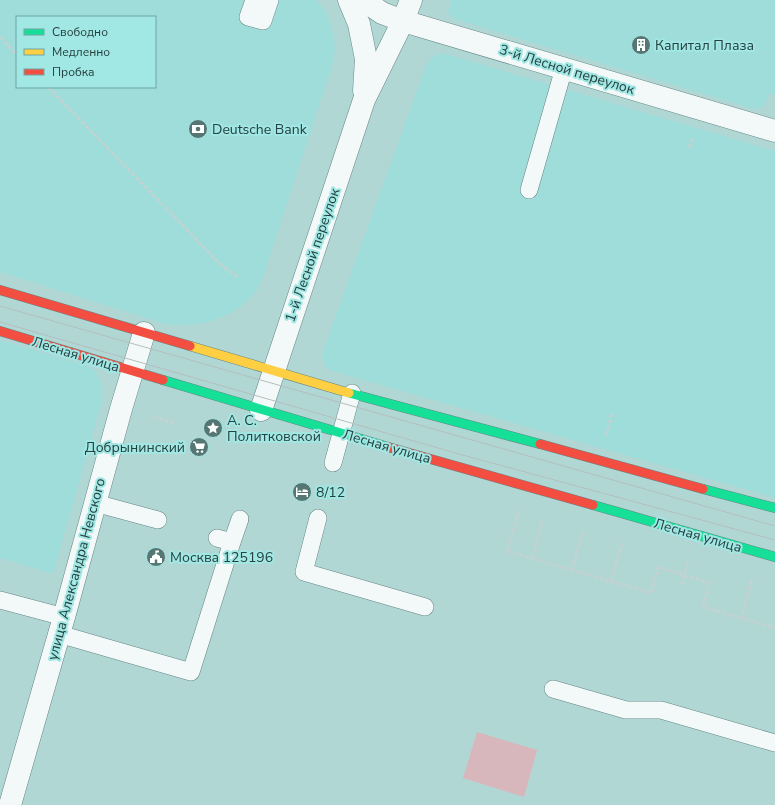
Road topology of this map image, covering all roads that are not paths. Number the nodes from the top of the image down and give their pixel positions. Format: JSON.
{"nodes":[{"id":1,"x":254,"y":0,"type":"edge"},
{"id":2,"x":270,"y":0,"type":"edge"},
{"id":3,"x":349,"y":0,"type":"edge"},
{"id":4,"x":363,"y":0,"type":"edge"},
{"id":5,"x":411,"y":0,"type":"edge"},
{"id":6,"x":403,"y":21,"type":"junction"},
{"id":7,"x":564,"y":68,"type":"junction"},
{"id":8,"x":364,"y":100,"type":"junction"},
{"id":9,"x":775,"y":131,"type":"edge"},
{"id":10,"x":529,"y":190,"type":"dead end"},
{"id":11,"x":0,"y":290,"type":"edge"},
{"id":12,"x":0,"y":332,"type":"edge"},
{"id":13,"x":144,"y":333,"type":"junction"},
{"id":14,"x":274,"y":370,"type":"junction"},
{"id":15,"x":132,"y":371,"type":"junction"},
{"id":16,"x":352,"y":393,"type":"junction"},
{"id":17,"x":261,"y":410,"type":"junction"},
{"id":18,"x":341,"y":433,"type":"junction"},
{"id":19,"x":333,"y":463,"type":"dead end"},
{"id":20,"x":95,"y":503,"type":"junction"},
{"id":21,"x":775,"y":508,"type":"edge"},
{"id":22,"x":318,"y":518,"type":"dead end"},
{"id":23,"x":240,"y":519,"type":"dead end"},
{"id":24,"x":158,"y":520,"type":"dead end"},
{"id":25,"x":775,"y":557,"type":"edge"},
{"id":26,"x":0,"y":600,"type":"edge"},
{"id":27,"x":425,"y":607,"type":"dead end"},
{"id":28,"x":61,"y":625,"type":"junction"},
{"id":29,"x":552,"y":689,"type":"dead end"},
{"id":30,"x":775,"y":743,"type":"edge"},
{"id":31,"x":7,"y":801,"type":"edge"}],
"edges":[{"from":1,"to":2,"type":"lane"},
{"from":3,"to":8,"type":"street","name":"1-й Лесной переулок"},
{"from":4,"to":6,"type":"street","name":"3-й Лесной переулок"},
{"from":5,"to":6,"type":"street","name":"1-й Лесной переулок"},
{"from":6,"to":7,"type":"street","name":"3-й Лесной переулок"},
{"from":6,"to":8,"type":"street","name":"1-й Лесной переулок"},
{"from":7,"to":9,"type":"street","name":"3-й Лесной переулок"},
{"from":7,"to":10,"type":"lane"},
{"from":8,"to":14,"type":"street","name":"1-й Лесной переулок"},
{"from":11,"to":13,"type":"street"},
{"from":12,"to":15,"type":"street","name":"Лесная улица"},
{"from":13,"to":14,"type":"street"},
{"from":13,"to":15,"type":"street","name":"улица Александра Невского"},
{"from":14,"to":16,"type":"street"},
{"from":14,"to":17,"type":"street","name":"1-й Лесной переулок"},
{"from":15,"to":17,"type":"street","name":"Лесная улица"},
{"from":15,"to":20,"type":"street","name":"улица Александра Невского"},
{"from":16,"to":18,"type":"lane"},
{"from":16,"to":21,"type":"street"},
{"from":17,"to":18,"type":"street","name":"Лесная улица"},
{"from":18,"to":19,"type":"lane"},
{"from":18,"to":25,"type":"street","name":"Лесная улица"},
{"from":20,"to":24,"type":"lane"},
{"from":20,"to":28,"type":"street","name":"улица Александра Невского"},
{"from":22,"to":27,"type":"lane"},
{"from":23,"to":28,"type":"lane"},
{"from":26,"to":28,"type":"lane"},
{"from":28,"to":31,"type":"street","name":"улица Александра Невского"},
{"from":29,"to":30,"type":"lane"}]}
